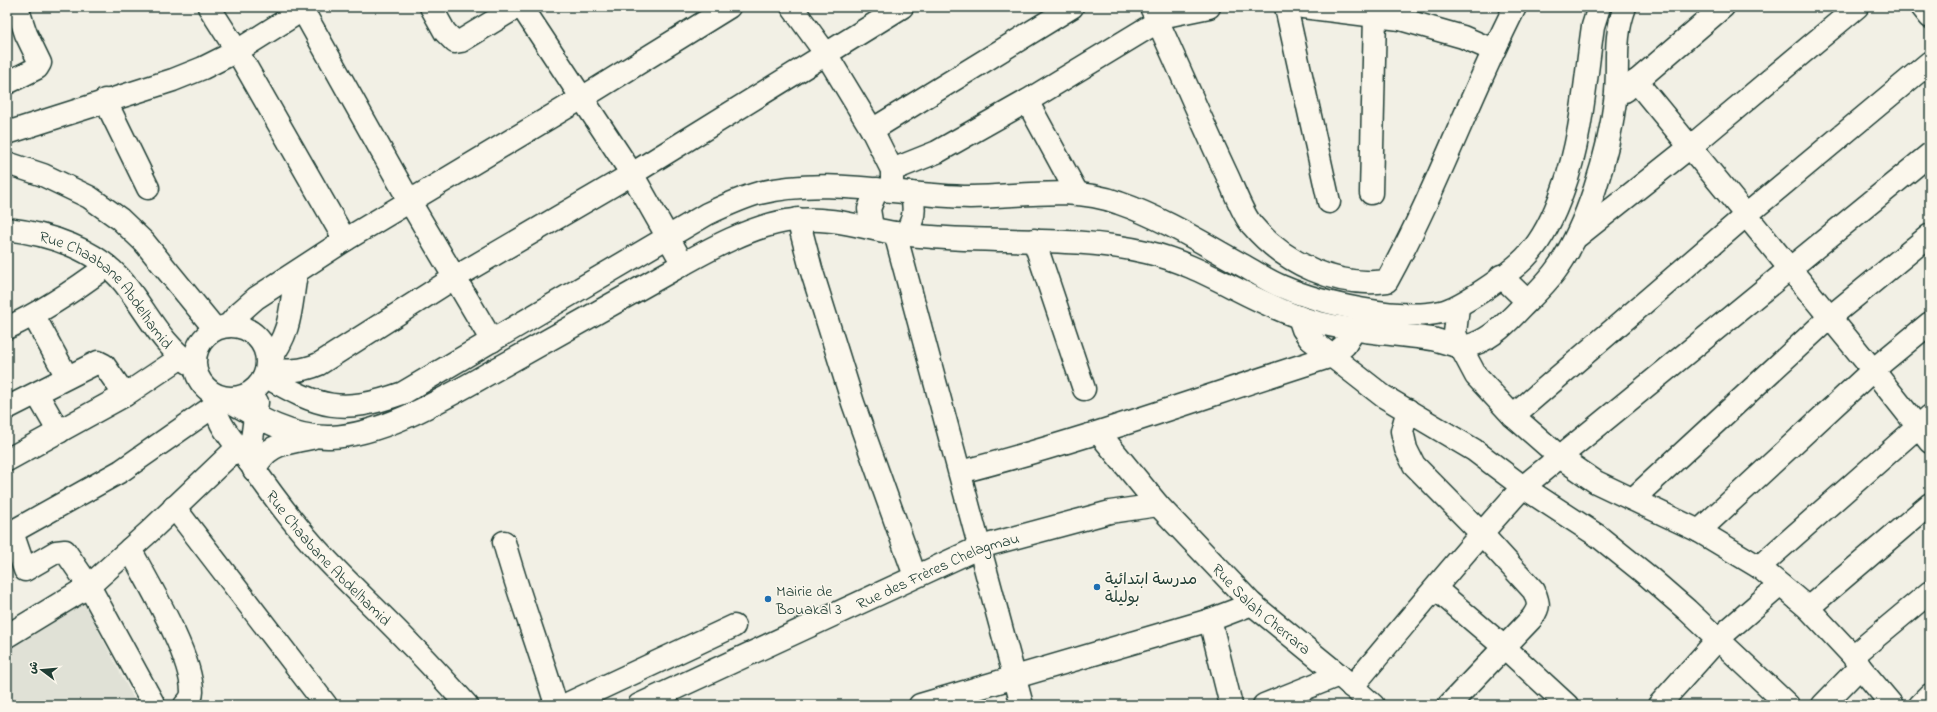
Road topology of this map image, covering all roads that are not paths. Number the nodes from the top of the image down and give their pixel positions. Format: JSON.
{"nodes":[{"id":1,"x":17,"y":7,"type":"edge"},
{"id":2,"x":209,"y":7,"type":"edge"},
{"id":3,"x":431,"y":7,"type":"edge"},
{"id":4,"x":517,"y":7,"type":"edge"},
{"id":5,"x":522,"y":7,"type":"edge"},
{"id":6,"x":729,"y":7,"type":"edge"},
{"id":7,"x":792,"y":7,"type":"edge"},
{"id":8,"x":902,"y":7,"type":"edge"},
{"id":9,"x":1072,"y":7,"type":"edge"},
{"id":10,"x":1209,"y":7,"type":"edge"},
{"id":11,"x":1286,"y":7,"type":"edge"},
{"id":12,"x":1304,"y":7,"type":"edge"},
{"id":13,"x":1515,"y":7,"type":"edge"},
{"id":14,"x":1599,"y":7,"type":"edge"},
{"id":15,"x":1625,"y":7,"type":"edge"},
{"id":16,"x":1722,"y":7,"type":"edge"},
{"id":17,"x":1856,"y":7,"type":"edge"},
{"id":18,"x":1922,"y":7,"type":"edge"},
{"id":19,"x":304,"y":8,"type":"edge"},
{"id":20,"x":1375,"y":15,"type":"junction"},
{"id":21,"x":1154,"y":16,"type":"edge"},
{"id":22,"x":1930,"y":17,"type":"edge"},
{"id":23,"x":1493,"y":50,"type":"junction"},
{"id":24,"x":237,"y":51,"type":"junction"},
{"id":25,"x":826,"y":54,"type":"junction"},
{"id":26,"x":1930,"y":62,"type":"edge"},
{"id":27,"x":1636,"y":81,"type":"junction"},
{"id":28,"x":7,"y":83,"type":"edge"},
{"id":29,"x":582,"y":98,"type":"junction"},
{"id":30,"x":1616,"y":99,"type":"junction"},
{"id":31,"x":105,"y":100,"type":"junction"},
{"id":32,"x":1027,"y":101,"type":"junction"},
{"id":33,"x":8,"y":129,"type":"edge"},
{"id":34,"x":872,"y":130,"type":"junction"},
{"id":35,"x":1690,"y":147,"type":"junction"},
{"id":36,"x":1930,"y":154,"type":"edge"},
{"id":37,"x":7,"y":163,"type":"edge"},
{"id":38,"x":632,"y":174,"type":"junction"},
{"id":39,"x":893,"y":186,"type":"junction"},
{"id":40,"x":148,"y":188,"type":"dead end"},
{"id":41,"x":1077,"y":193,"type":"junction"},
{"id":42,"x":1371,"y":193,"type":"dead end"},
{"id":43,"x":410,"y":202,"type":"junction"},
{"id":44,"x":1329,"y":202,"type":"dead end"},
{"id":45,"x":1745,"y":216,"type":"junction"},
{"id":46,"x":798,"y":219,"type":"junction"},
{"id":47,"x":872,"y":228,"type":"junction"},
{"id":48,"x":7,"y":229,"type":"edge"},
{"id":49,"x":900,"y":234,"type":"junction"},
{"id":50,"x":1930,"y":235,"type":"edge"},
{"id":51,"x":1578,"y":236,"type":"junction"},
{"id":52,"x":669,"y":238,"type":"junction"},
{"id":53,"x":345,"y":240,"type":"junction"},
{"id":54,"x":1034,"y":240,"type":"junction"},
{"id":55,"x":683,"y":264,"type":"junction"},
{"id":56,"x":107,"y":266,"type":"junction"},
{"id":57,"x":1789,"y":269,"type":"junction"},
{"id":58,"x":296,"y":274,"type":"junction"},
{"id":59,"x":1501,"y":276,"type":"junction"},
{"id":60,"x":454,"y":278,"type":"junction"},
{"id":61,"x":1387,"y":280,"type":"junction"},
{"id":62,"x":1527,"y":301,"type":"junction"},
{"id":63,"x":1458,"y":307,"type":"junction"},
{"id":64,"x":1375,"y":311,"type":"junction"},
{"id":65,"x":34,"y":316,"type":"junction"},
{"id":66,"x":1299,"y":318,"type":"junction"},
{"id":67,"x":1829,"y":318,"type":"junction"},
{"id":68,"x":1930,"y":322,"type":"edge"},
{"id":69,"x":222,"y":327,"type":"junction"},
{"id":70,"x":7,"y":328,"type":"edge"},
{"id":71,"x":1355,"y":329,"type":"junction"},
{"id":72,"x":492,"y":341,"type":"junction"},
{"id":73,"x":1460,"y":347,"type":"junction"},
{"id":74,"x":1332,"y":356,"type":"junction"},
{"id":75,"x":187,"y":362,"type":"junction"},
{"id":76,"x":1873,"y":370,"type":"junction"},
{"id":77,"x":264,"y":374,"type":"junction"},
{"id":78,"x":67,"y":377,"type":"junction"},
{"id":79,"x":1084,"y":389,"type":"dead end"},
{"id":80,"x":37,"y":394,"type":"junction"},
{"id":81,"x":125,"y":395,"type":"junction"},
{"id":82,"x":218,"y":400,"type":"junction"},
{"id":83,"x":7,"y":408,"type":"edge"},
{"id":84,"x":1408,"y":410,"type":"junction"},
{"id":85,"x":255,"y":416,"type":"junction"},
{"id":86,"x":1513,"y":416,"type":"junction"},
{"id":87,"x":1926,"y":428,"type":"edge"},
{"id":88,"x":59,"y":432,"type":"junction"},
{"id":89,"x":1099,"y":433,"type":"junction"},
{"id":90,"x":316,"y":436,"type":"junction"},
{"id":91,"x":1560,"y":457,"type":"junction"},
{"id":92,"x":7,"y":460,"type":"edge"},
{"id":93,"x":247,"y":460,"type":"junction"},
{"id":94,"x":960,"y":472,"type":"junction"},
{"id":95,"x":1524,"y":486,"type":"junction"},
{"id":96,"x":1633,"y":499,"type":"junction"},
{"id":97,"x":1930,"y":504,"type":"edge"},
{"id":98,"x":1158,"y":505,"type":"junction"},
{"id":99,"x":174,"y":507,"type":"junction"},
{"id":100,"x":1699,"y":531,"type":"junction"},
{"id":101,"x":10,"y":532,"type":"edge"},
{"id":102,"x":1481,"y":533,"type":"junction"},
{"id":103,"x":504,"y":542,"type":"dead end"},
{"id":104,"x":980,"y":547,"type":"junction"},
{"id":105,"x":130,"y":549,"type":"junction"},
{"id":106,"x":1759,"y":567,"type":"junction"},
{"id":107,"x":915,"y":576,"type":"junction"},
{"id":108,"x":1780,"y":585,"type":"junction"},
{"id":109,"x":89,"y":586,"type":"junction"},
{"id":110,"x":1436,"y":589,"type":"junction"},
{"id":111,"x":1930,"y":592,"type":"edge"},
{"id":112,"x":1252,"y":604,"type":"junction"},
{"id":113,"x":1808,"y":608,"type":"junction"},
{"id":114,"x":1210,"y":620,"type":"junction"},
{"id":115,"x":734,"y":626,"type":"dead end"},
{"id":116,"x":7,"y":636,"type":"edge"},
{"id":117,"x":1719,"y":638,"type":"junction"},
{"id":118,"x":1504,"y":647,"type":"junction"},
{"id":119,"x":1856,"y":662,"type":"junction"},
{"id":120,"x":1014,"y":677,"type":"junction"},
{"id":121,"x":1346,"y":681,"type":"junction"},
{"id":122,"x":1930,"y":696,"type":"edge"},
{"id":123,"x":154,"y":705,"type":"edge"},
{"id":124,"x":185,"y":705,"type":"edge"},
{"id":125,"x":326,"y":705,"type":"edge"},
{"id":126,"x":467,"y":705,"type":"edge"},
{"id":127,"x":556,"y":705,"type":"edge"},
{"id":128,"x":565,"y":705,"type":"edge"},
{"id":129,"x":639,"y":705,"type":"edge"},
{"id":130,"x":920,"y":705,"type":"edge"},
{"id":131,"x":1022,"y":705,"type":"edge"},
{"id":132,"x":1231,"y":705,"type":"edge"},
{"id":133,"x":1264,"y":705,"type":"edge"},
{"id":134,"x":1373,"y":705,"type":"edge"},
{"id":135,"x":1449,"y":705,"type":"edge"},
{"id":136,"x":1567,"y":705,"type":"edge"},
{"id":137,"x":1659,"y":705,"type":"edge"},
{"id":138,"x":1788,"y":705,"type":"edge"},
{"id":139,"x":1823,"y":705,"type":"edge"},
{"id":140,"x":1892,"y":705,"type":"edge"},
{"id":141,"x":1920,"y":705,"type":"edge"}],
"edges":[{"from":1,"to":28,"type":"street"},
{"from":2,"to":24,"type":"street"},
{"from":3,"to":4,"type":"street"},
{"from":5,"to":29,"type":"street"},
{"from":6,"to":29,"type":"street"},
{"from":7,"to":25,"type":"street"},
{"from":8,"to":25,"type":"street"},
{"from":9,"to":34,"type":"street"},
{"from":10,"to":21,"type":"street"},
{"from":11,"to":44,"type":"street"},
{"from":12,"to":20,"type":"street"},
{"from":13,"to":23,"type":"street"},
{"from":14,"to":59,"type":"street"},
{"from":15,"to":30,"type":"street"},
{"from":16,"to":27,"type":"street"},
{"from":17,"to":35,"type":"street"},
{"from":18,"to":22,"type":"street"},
{"from":19,"to":24,"type":"street"},
{"from":19,"to":43,"type":"street"},
{"from":20,"to":23,"type":"street"},
{"from":20,"to":42,"type":"street"},
{"from":21,"to":32,"type":"street"},
{"from":21,"to":61,"type":"street"},
{"from":23,"to":61,"type":"street"},
{"from":24,"to":31,"type":"street"},
{"from":24,"to":53,"type":"street"},
{"from":25,"to":34,"type":"street"},
{"from":25,"to":38,"type":"street"},
{"from":26,"to":45,"type":"street"},
{"from":27,"to":30,"type":"street"},
{"from":27,"to":35,"type":"street"},
{"from":29,"to":38,"type":"street"},
{"from":29,"to":43,"type":"street"},
{"from":30,"to":51,"type":"street"},
{"from":31,"to":33,"type":"street"},
{"from":31,"to":40,"type":"street"},
{"from":32,"to":39,"type":"street"},
{"from":32,"to":41,"type":"street"},
{"from":34,"to":39,"type":"street"},
{"from":35,"to":45,"type":"street"},
{"from":35,"to":51,"type":"street"},
{"from":36,"to":57,"type":"street"},
{"from":37,"to":69,"type":"street"},
{"from":38,"to":52,"type":"street"},
{"from":38,"to":60,"type":"street"},
{"from":39,"to":41,"type":"street"},
{"from":39,"to":47,"type":"street"},
{"from":39,"to":49,"type":"street"},
{"from":39,"to":52,"type":"street"},
{"from":41,"to":64,"type":"street"},
{"from":43,"to":53,"type":"street"},
{"from":43,"to":60,"type":"street"},
{"from":45,"to":57,"type":"street"},
{"from":45,"to":86,"type":"street"},
{"from":46,"to":47,"type":"street"},
{"from":46,"to":55,"type":"street"},
{"from":46,"to":107,"type":"street"},
{"from":47,"to":49,"type":"street"},
{"from":48,"to":56,"type":"street","name":"Rue Chaabane Abdelhamid"},
{"from":49,"to":54,"type":"street"},
{"from":49,"to":94,"type":"street"},
{"from":50,"to":67,"type":"street"},
{"from":51,"to":62,"type":"street"},
{"from":52,"to":55,"type":"street"},
{"from":52,"to":72,"type":"street"},
{"from":53,"to":58,"type":"street"},
{"from":54,"to":66,"type":"street"},
{"from":54,"to":79,"type":"street"},
{"from":55,"to":90,"type":"street"},
{"from":56,"to":65,"type":"street"},
{"from":56,"to":75,"type":"street","name":"Rue Chaabane Abdelhamid"},
{"from":57,"to":67,"type":"street"},
{"from":57,"to":91,"type":"street"},
{"from":58,"to":69,"type":"street"},
{"from":58,"to":77,"type":"street"},
{"from":59,"to":62,"type":"street"},
{"from":59,"to":63,"type":"street"},
{"from":60,"to":72,"type":"street"},
{"from":60,"to":77,"type":"street"},
{"from":61,"to":64,"type":"street"},
{"from":62,"to":73,"type":"street"},
{"from":63,"to":64,"type":"street"},
{"from":63,"to":73,"type":"street"},
{"from":65,"to":70,"type":"street"},
{"from":65,"to":78,"type":"street"},
{"from":66,"to":71,"type":"street"},
{"from":66,"to":74,"type":"street"},
{"from":67,"to":76,"type":"street"},
{"from":67,"to":96,"type":"street"},
{"from":68,"to":76,"type":"street"},
{"from":69,"to":75,"type":"street"},
{"from":69,"to":77,"type":"street"},
{"from":71,"to":73,"type":"street"},
{"from":71,"to":74,"type":"street"},
{"from":72,"to":77,"type":"street"},
{"from":73,"to":86,"type":"street"},
{"from":74,"to":84,"type":"street"},
{"from":74,"to":89,"type":"street"},
{"from":75,"to":81,"type":"street"},
{"from":75,"to":82,"type":"street"},
{"from":76,"to":87,"type":"street"},
{"from":76,"to":100,"type":"street"},
{"from":77,"to":82,"type":"street"},
{"from":77,"to":85,"type":"street"},
{"from":78,"to":80,"type":"street"},
{"from":78,"to":81,"type":"street"},
{"from":80,"to":83,"type":"street"},
{"from":80,"to":88,"type":"street"},
{"from":81,"to":88,"type":"street"},
{"from":82,"to":85,"type":"street"},
{"from":82,"to":93,"type":"street","name":"Rue Chaabane Abdelhamid"},
{"from":82,"to":101,"type":"street"},
{"from":84,"to":95,"type":"street"},
{"from":84,"to":102,"type":"street"},
{"from":85,"to":90,"type":"street"},
{"from":85,"to":93,"type":"street"},
{"from":86,"to":91,"type":"street"},
{"from":87,"to":106,"type":"street"},
{"from":88,"to":92,"type":"street"},
{"from":89,"to":94,"type":"street"},
{"from":89,"to":98,"type":"street","name":"Rue Salah Cherrara"},
{"from":90,"to":93,"type":"street"},
{"from":91,"to":95,"type":"street"},
{"from":91,"to":96,"type":"street"},
{"from":93,"to":99,"type":"street"},
{"from":93,"to":126,"type":"street","name":"Rue Chaabane Abdelhamid"},
{"from":94,"to":104,"type":"street"},
{"from":95,"to":102,"type":"street"},
{"from":95,"to":117,"type":"street"},
{"from":96,"to":100,"type":"street"},
{"from":97,"to":113,"type":"street"},
{"from":98,"to":104,"type":"street","name":"Rue des Frères Chelagmau"},
{"from":98,"to":112,"type":"street","name":"Rue Salah Cherrara"},
{"from":99,"to":105,"type":"street"},
{"from":99,"to":125,"type":"street"},
{"from":100,"to":106,"type":"street"},
{"from":101,"to":109,"type":"street"},
{"from":102,"to":110,"type":"street"},
{"from":102,"to":118,"type":"street"},
{"from":103,"to":127,"type":"street"},
{"from":104,"to":107,"type":"street","name":"Rue des Frères Chelagmau"},
{"from":104,"to":120,"type":"street"},
{"from":105,"to":109,"type":"street"},
{"from":105,"to":124,"type":"street"},
{"from":106,"to":108,"type":"street"},
{"from":107,"to":129,"type":"street","name":"Rue des Frères Chelagmau"},
{"from":108,"to":113,"type":"street"},
{"from":108,"to":117,"type":"street"},
{"from":109,"to":116,"type":"street"},
{"from":109,"to":123,"type":"street"},
{"from":110,"to":118,"type":"street"},
{"from":110,"to":121,"type":"street"},
{"from":111,"to":119,"type":"street"},
{"from":112,"to":114,"type":"street"},
{"from":112,"to":121,"type":"street","name":"Rue Salah Cherrara"},
{"from":113,"to":119,"type":"street"},
{"from":114,"to":120,"type":"street"},
{"from":114,"to":132,"type":"street"},
{"from":115,"to":128,"type":"street"},
{"from":117,"to":137,"type":"street"},
{"from":117,"to":138,"type":"street"},
{"from":118,"to":135,"type":"street"},
{"from":118,"to":136,"type":"street"},
{"from":119,"to":139,"type":"street"},
{"from":119,"to":140,"type":"street"},
{"from":120,"to":130,"type":"street"},
{"from":120,"to":131,"type":"street"},
{"from":121,"to":133,"type":"street"},
{"from":121,"to":134,"type":"street","name":"Rue Salah Cherrara"},
{"from":122,"to":141,"type":"street"}]}
